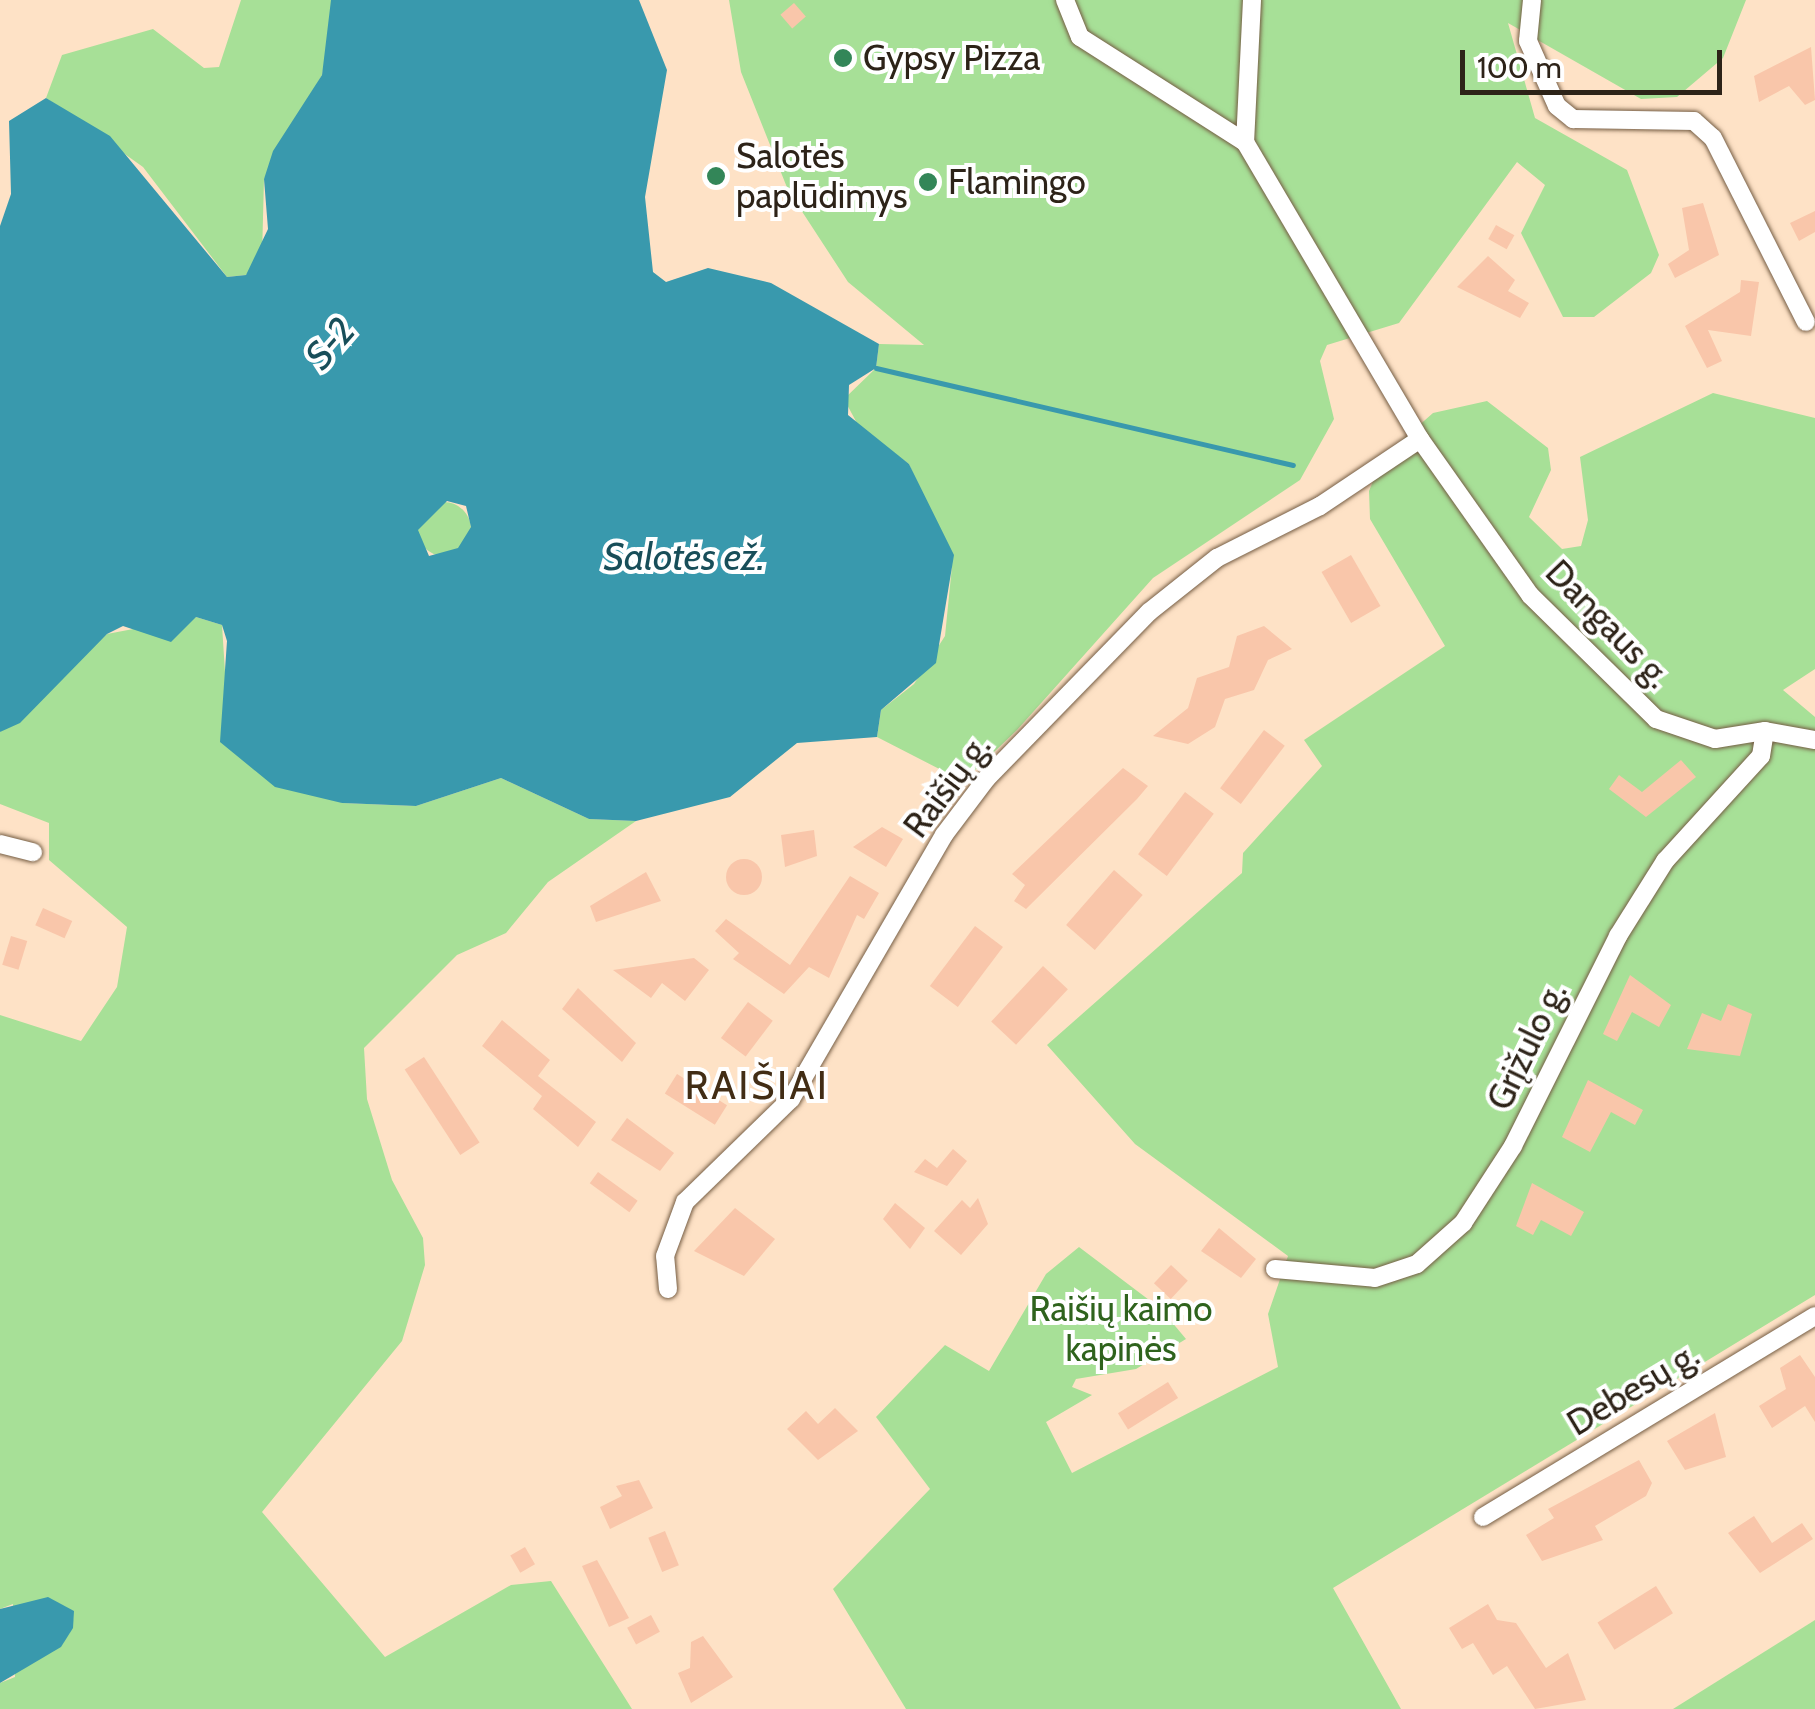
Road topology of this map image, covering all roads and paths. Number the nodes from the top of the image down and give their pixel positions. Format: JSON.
{"nodes":[{"id":1,"x":1065,"y":0,"type":"edge"},
{"id":2,"x":1252,"y":0,"type":"edge"},
{"id":3,"x":1532,"y":0,"type":"edge"},
{"id":4,"x":1245,"y":142,"type":"junction"},
{"id":5,"x":1806,"y":322,"type":"dead end"},
{"id":6,"x":1420,"y":439,"type":"junction"},
{"id":7,"x":1764,"y":731,"type":"junction"},
{"id":8,"x":1815,"y":740,"type":"edge"},
{"id":9,"x":0,"y":844,"type":"edge"},
{"id":10,"x":33,"y":852,"type":"dead end"},
{"id":11,"x":1275,"y":1269,"type":"dead end"},
{"id":12,"x":668,"y":1289,"type":"dead end"},
{"id":13,"x":1815,"y":1316,"type":"edge"},
{"id":14,"x":1483,"y":1516,"type":"dead end"}],
"edges":[{"from":1,"to":4,"type":"street"},
{"from":2,"to":4,"type":"street"},
{"from":3,"to":5,"type":"street"},
{"from":4,"to":6,"type":"street","name":"Dangaus g."},
{"from":6,"to":7,"type":"street","name":"Dangaus g."},
{"from":6,"to":12,"type":"street","name":"Raišių g."},
{"from":7,"to":8,"type":"street","name":"Dangaus g."},
{"from":7,"to":11,"type":"street","name":"Grįžulo g."},
{"from":9,"to":10,"type":"street"},
{"from":13,"to":14,"type":"street","name":"Debesų g."}]}
